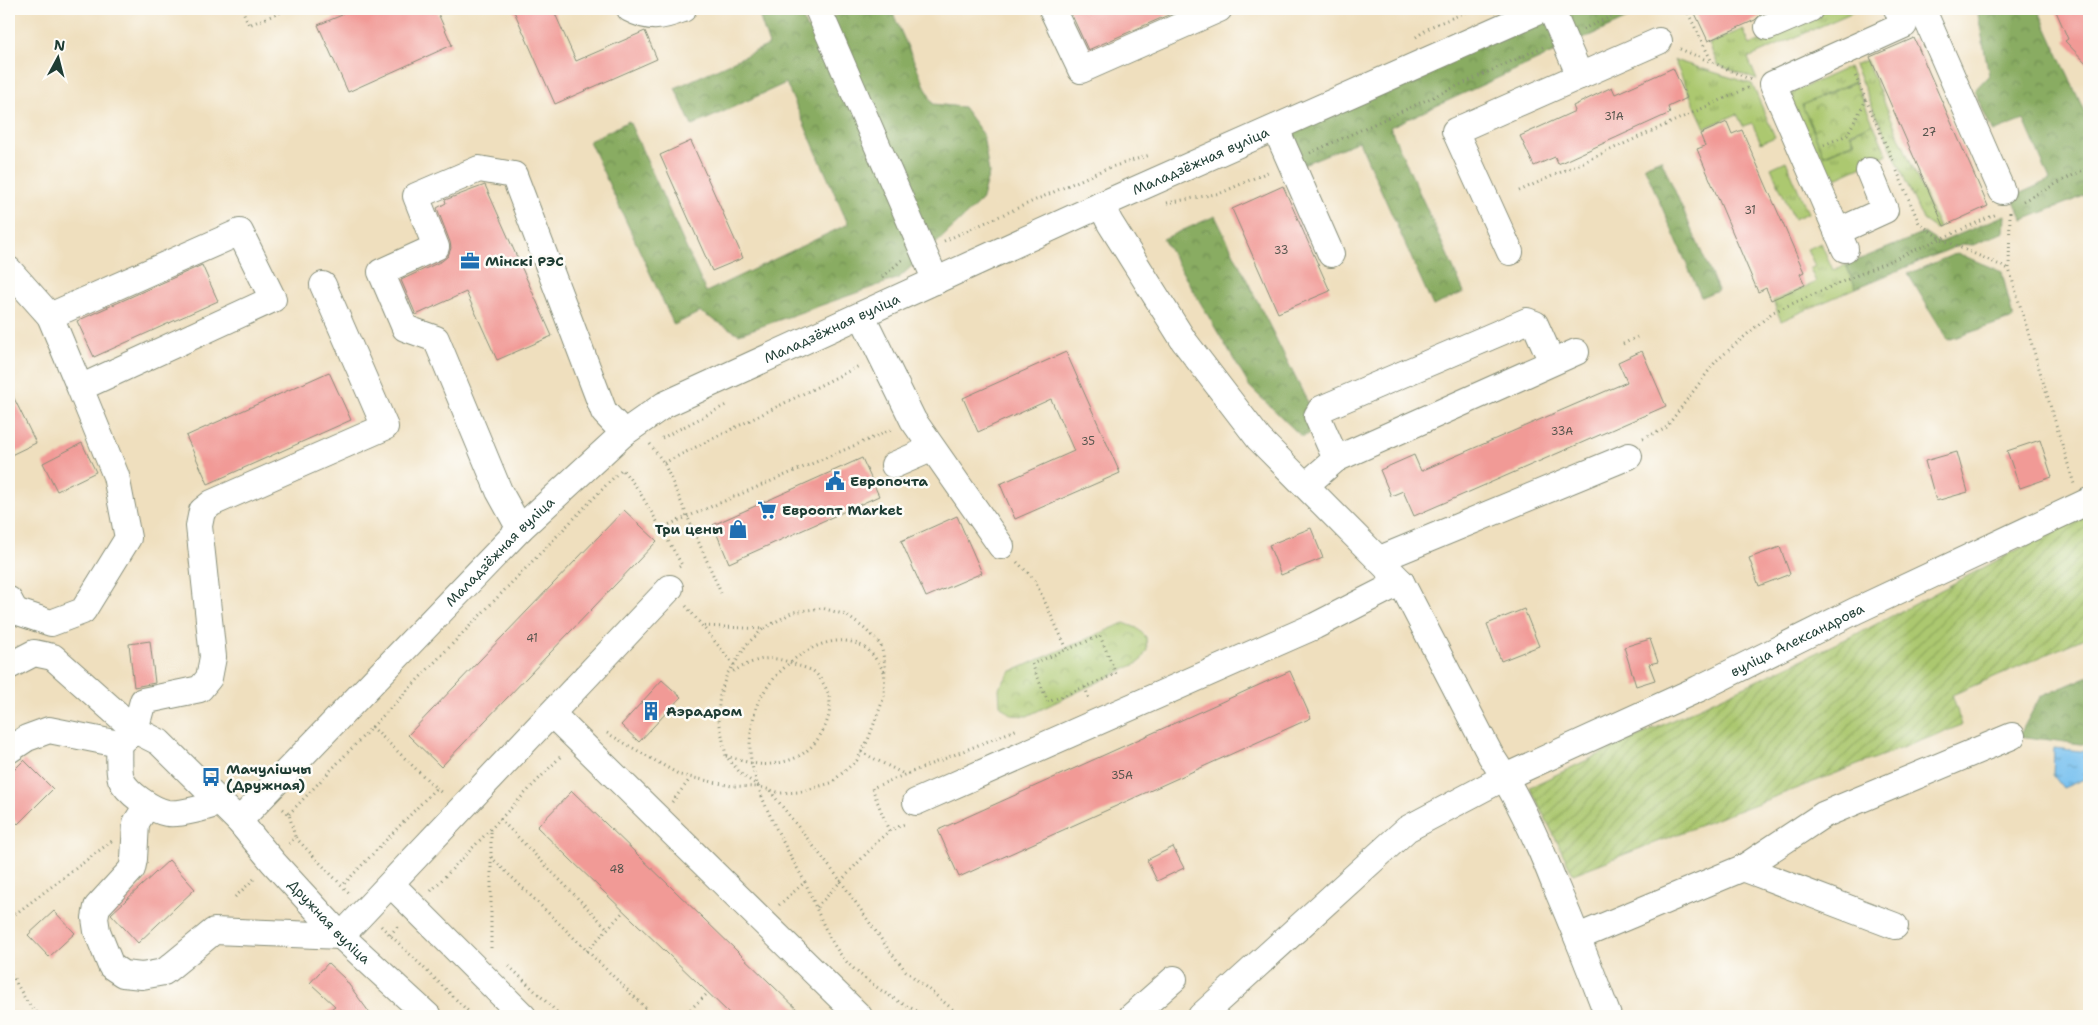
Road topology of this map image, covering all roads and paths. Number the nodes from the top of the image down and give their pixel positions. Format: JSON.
{"nodes":[{"id":1,"x":242,"y":9,"type":"edge"},
{"id":2,"x":289,"y":9,"type":"edge"},
{"id":3,"x":630,"y":9,"type":"edge"},
{"id":4,"x":683,"y":9,"type":"edge"},
{"id":5,"x":818,"y":9,"type":"edge"},
{"id":6,"x":1052,"y":9,"type":"edge"},
{"id":7,"x":1219,"y":9,"type":"edge"},
{"id":8,"x":1543,"y":9,"type":"edge"},
{"id":9,"x":1552,"y":9,"type":"edge"},
{"id":10,"x":1628,"y":9,"type":"edge"},
{"id":11,"x":1686,"y":9,"type":"edge"},
{"id":12,"x":1810,"y":9,"type":"edge"},
{"id":13,"x":1917,"y":14,"type":"edge"},
{"id":14,"x":1768,"y":27,"type":"dead end"},
{"id":15,"x":1564,"y":38,"type":"junction"},
{"id":16,"x":1659,"y":41,"type":"joint"},
{"id":17,"x":1845,"y":51,"type":"junction"},
{"id":18,"x":1712,"y":62,"type":"junction"},
{"id":19,"x":1580,"y":76,"type":"junction"},
{"id":20,"x":1427,"y":100,"type":"dead end"},
{"id":21,"x":1866,"y":100,"type":"junction"},
{"id":22,"x":1276,"y":129,"type":"junction"},
{"id":23,"x":1804,"y":154,"type":"junction"},
{"id":24,"x":2089,"y":167,"type":"edge"},
{"id":25,"x":1869,"y":171,"type":"dead end"},
{"id":26,"x":1519,"y":191,"type":"dead end"},
{"id":27,"x":2006,"y":200,"type":"junction"},
{"id":28,"x":1101,"y":205,"type":"junction"},
{"id":29,"x":1941,"y":239,"type":"junction"},
{"id":30,"x":1510,"y":252,"type":"dead end"},
{"id":31,"x":1330,"y":254,"type":"dead end"},
{"id":32,"x":2009,"y":269,"type":"junction"},
{"id":33,"x":9,"y":270,"type":"edge"},
{"id":34,"x":936,"y":281,"type":"junction"},
{"id":35,"x":323,"y":285,"type":"dead end"},
{"id":36,"x":1773,"y":312,"type":"dead end"},
{"id":37,"x":50,"y":316,"type":"junction"},
{"id":38,"x":862,"y":316,"type":"junction"},
{"id":39,"x":1637,"y":337,"type":"dead end"},
{"id":40,"x":1623,"y":344,"type":"dead end"},
{"id":41,"x":1576,"y":352,"type":"dead end"},
{"id":42,"x":882,"y":355,"type":"junction"},
{"id":43,"x":1552,"y":362,"type":"junction"},
{"id":44,"x":80,"y":388,"type":"junction"},
{"id":45,"x":624,"y":433,"type":"junction"},
{"id":46,"x":650,"y":444,"type":"dead end"},
{"id":47,"x":931,"y":449,"type":"junction"},
{"id":48,"x":1629,"y":456,"type":"dead end"},
{"id":49,"x":1336,"y":459,"type":"junction"},
{"id":50,"x":664,"y":463,"type":"junction"},
{"id":51,"x":894,"y":465,"type":"dead end"},
{"id":52,"x":1306,"y":485,"type":"junction"},
{"id":53,"x":2086,"y":502,"type":"edge"},
{"id":54,"x":661,"y":528,"type":"dead end"},
{"id":55,"x":520,"y":529,"type":"junction"},
{"id":56,"x":1001,"y":546,"type":"joint"},
{"id":57,"x":1380,"y":559,"type":"junction"},
{"id":58,"x":1401,"y":582,"type":"junction"},
{"id":59,"x":670,"y":588,"type":"joint"},
{"id":60,"x":721,"y":593,"type":"dead end"},
{"id":61,"x":9,"y":600,"type":"edge"},
{"id":62,"x":704,"y":626,"type":"junction"},
{"id":63,"x":763,"y":628,"type":"junction"},
{"id":64,"x":1067,"y":649,"type":"junction"},
{"id":65,"x":789,"y":662,"type":"junction"},
{"id":66,"x":734,"y":665,"type":"junction"},
{"id":67,"x":9,"y":666,"type":"edge"},
{"id":68,"x":727,"y":674,"type":"junction"},
{"id":69,"x":885,"y":674,"type":"junction"},
{"id":70,"x":1085,"y":687,"type":"junction"},
{"id":71,"x":1090,"y":700,"type":"dead end"},
{"id":72,"x":552,"y":714,"type":"junction"},
{"id":73,"x":372,"y":727,"type":"junction"},
{"id":74,"x":575,"y":736,"type":"junction"},
{"id":75,"x":2012,"y":736,"type":"dead end"},
{"id":76,"x":127,"y":737,"type":"junction"},
{"id":77,"x":9,"y":750,"type":"edge"},
{"id":78,"x":861,"y":752,"type":"junction"},
{"id":79,"x":726,"y":756,"type":"junction"},
{"id":80,"x":752,"y":762,"type":"junction"},
{"id":81,"x":905,"y":774,"type":"dead end"},
{"id":82,"x":1505,"y":777,"type":"junction"},
{"id":83,"x":760,"y":787,"type":"junction"},
{"id":84,"x":770,"y":790,"type":"junction"},
{"id":85,"x":220,"y":802,"type":"junction"},
{"id":86,"x":916,"y":802,"type":"dead end"},
{"id":87,"x":141,"y":814,"type":"junction"},
{"id":88,"x":288,"y":814,"type":"dead end"},
{"id":89,"x":500,"y":819,"type":"junction"},
{"id":90,"x":239,"y":821,"type":"junction"},
{"id":91,"x":491,"y":828,"type":"junction"},
{"id":92,"x":889,"y":831,"type":"dead end"},
{"id":93,"x":491,"y":857,"type":"junction"},
{"id":94,"x":1743,"y":868,"type":"junction"},
{"id":95,"x":840,"y":880,"type":"junction"},
{"id":96,"x":806,"y":882,"type":"junction"},
{"id":97,"x":391,"y":884,"type":"junction"},
{"id":98,"x":342,"y":886,"type":"dead end"},
{"id":99,"x":817,"y":907,"type":"junction"},
{"id":100,"x":415,"y":908,"type":"junction"},
{"id":101,"x":624,"y":911,"type":"dead end"},
{"id":102,"x":761,"y":920,"type":"junction"},
{"id":103,"x":9,"y":922,"type":"edge"},
{"id":104,"x":1895,"y":926,"type":"dead end"},
{"id":105,"x":608,"y":928,"type":"junction"},
{"id":106,"x":390,"y":935,"type":"dead end"},
{"id":107,"x":342,"y":936,"type":"junction"},
{"id":108,"x":1578,"y":937,"type":"junction"},
{"id":109,"x":491,"y":948,"type":"dead end"},
{"id":110,"x":587,"y":951,"type":"junction"},
{"id":111,"x":9,"y":970,"type":"edge"},
{"id":112,"x":1174,"y":979,"type":"dead end"},
{"id":113,"x":708,"y":993,"type":"dead end"},
{"id":114,"x":40,"y":1016,"type":"edge"},
{"id":115,"x":428,"y":1016,"type":"edge"},
{"id":116,"x":523,"y":1016,"type":"edge"},
{"id":117,"x":654,"y":1016,"type":"edge"},
{"id":118,"x":683,"y":1016,"type":"edge"},
{"id":119,"x":859,"y":1016,"type":"edge"},
{"id":120,"x":932,"y":1016,"type":"edge"},
{"id":121,"x":961,"y":1016,"type":"edge"},
{"id":122,"x":1132,"y":1016,"type":"edge"},
{"id":123,"x":1201,"y":1016,"type":"edge"},
{"id":124,"x":1608,"y":1016,"type":"edge"}],
"edges":[{"from":1,"to":2,"type":"path"},
{"from":3,"to":4,"type":"street"},
{"from":5,"to":34,"type":"street"},
{"from":6,"to":7,"type":"street"},
{"from":8,"to":22,"type":"street","name":"Маладзёжная вуліца"},
{"from":9,"to":15,"type":"street"},
{"from":10,"to":15,"type":"path"},
{"from":11,"to":18,"type":"path"},
{"from":12,"to":14,"type":"street"},
{"from":13,"to":17,"type":"street"},
{"from":13,"to":27,"type":"street"},
{"from":15,"to":19,"type":"street"},
{"from":15,"to":20,"type":"path"},
{"from":16,"to":18,"type":"path"},
{"from":16,"to":19,"type":"street"},
{"from":17,"to":21,"type":"path"},
{"from":17,"to":23,"type":"street"},
{"from":18,"to":26,"type":"path"},
{"from":19,"to":30,"type":"street"},
{"from":21,"to":23,"type":"path"},
{"from":21,"to":29,"type":"path"},
{"from":22,"to":28,"type":"street","name":"Маладзёжная вуліца"},
{"from":22,"to":31,"type":"street"},
{"from":23,"to":25,"type":"street"},
{"from":24,"to":27,"type":"path"},
{"from":27,"to":29,"type":"path"},
{"from":27,"to":32,"type":"path"},
{"from":28,"to":34,"type":"street","name":"Маладзёжная вуліца"},
{"from":28,"to":52,"type":"street"},
{"from":29,"to":32,"type":"path"},
{"from":29,"to":36,"type":"path"},
{"from":32,"to":53,"type":"path"},
{"from":33,"to":37,"type":"street"},
{"from":34,"to":38,"type":"street","name":"Маладзёжная вуліца"},
{"from":35,"to":76,"type":"street"},
{"from":37,"to":44,"type":"street"},
{"from":37,"to":44,"type":"street"},
{"from":38,"to":42,"type":"street"},
{"from":38,"to":45,"type":"street","name":"Маладзёжная вуліца"},
{"from":39,"to":40,"type":"path"},
{"from":41,"to":43,"type":"street"},
{"from":42,"to":47,"type":"street"},
{"from":42,"to":50,"type":"path"},
{"from":43,"to":49,"type":"street"},
{"from":43,"to":49,"type":"street"},
{"from":44,"to":61,"type":"street"},
{"from":45,"to":55,"type":"street","name":"Маладзёжная вуліца"},
{"from":45,"to":55,"type":"street"},
{"from":46,"to":50,"type":"path"},
{"from":47,"to":51,"type":"street"},
{"from":47,"to":56,"type":"street"},
{"from":48,"to":57,"type":"street"},
{"from":49,"to":52,"type":"street"},
{"from":50,"to":60,"type":"path"},
{"from":52,"to":57,"type":"street"},
{"from":53,"to":82,"type":"street","name":"вуліца Александрова"},
{"from":54,"to":73,"type":"path"},
{"from":55,"to":90,"type":"street","name":"Маладзёжная вуліца"},
{"from":56,"to":64,"type":"path"},
{"from":57,"to":58,"type":"street"},
{"from":58,"to":82,"type":"street"},
{"from":58,"to":86,"type":"street"},
{"from":59,"to":62,"type":"path"},
{"from":59,"to":72,"type":"street"},
{"from":62,"to":63,"type":"path"},
{"from":62,"to":66,"type":"path"},
{"from":63,"to":66,"type":"path"},
{"from":63,"to":69,"type":"path"},
{"from":64,"to":70,"type":"path"},
{"from":64,"to":70,"type":"path"},
{"from":65,"to":68,"type":"path"},
{"from":65,"to":69,"type":"path"},
{"from":65,"to":80,"type":"path"},
{"from":65,"to":80,"type":"path"},
{"from":66,"to":68,"type":"path"},
{"from":67,"to":76,"type":"street"},
{"from":68,"to":79,"type":"path"},
{"from":69,"to":78,"type":"path"},
{"from":70,"to":71,"type":"path"},
{"from":72,"to":74,"type":"street"},
{"from":72,"to":97,"type":"street"},
{"from":73,"to":88,"type":"path"},
{"from":73,"to":98,"type":"path"},
{"from":74,"to":83,"type":"path"},
{"from":74,"to":89,"type":"path"},
{"from":74,"to":102,"type":"street"},
{"from":75,"to":94,"type":"street"},
{"from":76,"to":77,"type":"street"},
{"from":76,"to":85,"type":"street","name":"Дружная вуліца"},
{"from":76,"to":87,"type":"street"},
{"from":78,"to":81,"type":"path"},
{"from":78,"to":84,"type":"path"},
{"from":79,"to":80,"type":"path"},
{"from":79,"to":83,"type":"path"},
{"from":80,"to":83,"type":"path"},
{"from":82,"to":108,"type":"street"},
{"from":82,"to":123,"type":"street","name":"вуліца Александрова"},
{"from":83,"to":84,"type":"path"},
{"from":83,"to":96,"type":"path"},
{"from":84,"to":95,"type":"path"},
{"from":85,"to":87,"type":"street"},
{"from":85,"to":90,"type":"street","name":"Дружная вуліца"},
{"from":87,"to":103,"type":"path"},
{"from":87,"to":107,"type":"street"},
{"from":89,"to":91,"type":"path"},
{"from":89,"to":105,"type":"path"},
{"from":90,"to":107,"type":"street","name":"Дружная вуліца"},
{"from":91,"to":93,"type":"path"},
{"from":91,"to":100,"type":"path"},
{"from":92,"to":95,"type":"path"},
{"from":93,"to":109,"type":"path"},
{"from":93,"to":110,"type":"path"},
{"from":94,"to":104,"type":"street"},
{"from":94,"to":108,"type":"street"},
{"from":95,"to":99,"type":"path"},
{"from":95,"to":121,"type":"path"},
{"from":96,"to":99,"type":"path"},
{"from":96,"to":102,"type":"path"},
{"from":97,"to":100,"type":"street"},
{"from":97,"to":107,"type":"street"},
{"from":99,"to":120,"type":"path"},
{"from":100,"to":106,"type":"path"},
{"from":100,"to":116,"type":"street"},
{"from":101,"to":105,"type":"path"},
{"from":102,"to":119,"type":"street"},
{"from":105,"to":110,"type":"path"},
{"from":107,"to":115,"type":"street","name":"Дружная вуліца"},
{"from":108,"to":124,"type":"street"},
{"from":110,"to":117,"type":"path"},
{"from":111,"to":114,"type":"path"},
{"from":112,"to":122,"type":"street"},
{"from":113,"to":118,"type":"path"}]}
